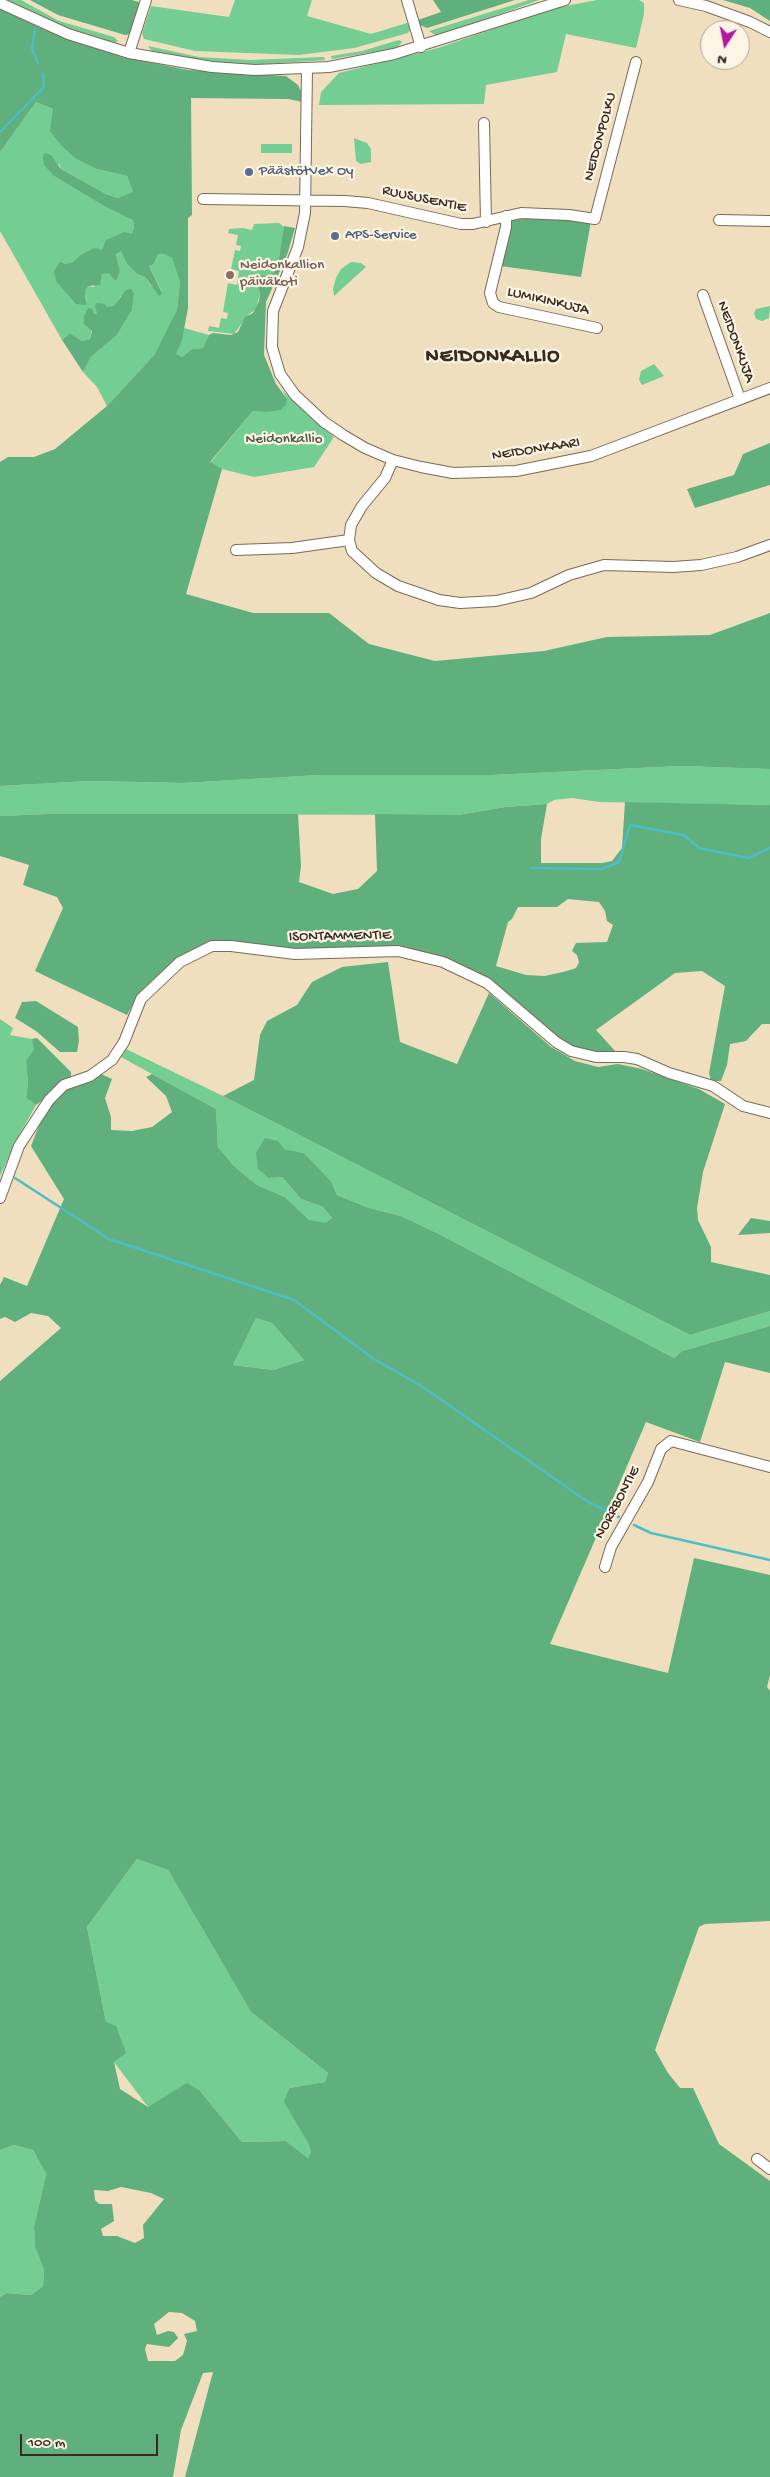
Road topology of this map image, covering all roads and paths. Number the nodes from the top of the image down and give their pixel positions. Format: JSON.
{"nodes":[{"id":1,"x":146,"y":0,"type":"edge"},
{"id":2,"x":406,"y":0,"type":"edge"},
{"id":3,"x":565,"y":0,"type":"edge"},
{"id":4,"x":679,"y":0,"type":"edge"},
{"id":5,"x":0,"y":3,"type":"edge"},
{"id":6,"x":770,"y":32,"type":"edge"},
{"id":7,"x":421,"y":47,"type":"junction"},
{"id":8,"x":130,"y":53,"type":"junction"},
{"id":9,"x":636,"y":62,"type":"dead end"},
{"id":10,"x":307,"y":69,"type":"junction"},
{"id":11,"x":484,"y":123,"type":"dead end"},
{"id":12,"x":203,"y":199,"type":"dead end"},
{"id":13,"x":306,"y":200,"type":"junction"},
{"id":14,"x":506,"y":216,"type":"junction"},
{"id":15,"x":595,"y":219,"type":"joint"},
{"id":16,"x":719,"y":220,"type":"dead end"},
{"id":17,"x":770,"y":221,"type":"edge"},
{"id":18,"x":486,"y":222,"type":"junction"},
{"id":19,"x":703,"y":295,"type":"dead end"},
{"id":20,"x":597,"y":328,"type":"dead end"},
{"id":21,"x":770,"y":388,"type":"edge"},
{"id":22,"x":740,"y":399,"type":"junction"},
{"id":23,"x":393,"y":460,"type":"junction"},
{"id":24,"x":349,"y":540,"type":"junction"},
{"id":25,"x":770,"y":546,"type":"edge"},
{"id":26,"x":236,"y":550,"type":"dead end"},
{"id":27,"x":770,"y":1113,"type":"edge"},
{"id":28,"x":0,"y":1198,"type":"edge"},
{"id":29,"x":770,"y":1467,"type":"edge"},
{"id":30,"x":605,"y":1567,"type":"dead end"},
{"id":31,"x":757,"y":2159,"type":"dead end"},
{"id":32,"x":770,"y":2169,"type":"edge"}],
"edges":[{"from":1,"to":8,"type":"street"},
{"from":2,"to":7,"type":"street"},
{"from":3,"to":7,"type":"street"},
{"from":4,"to":6,"type":"street"},
{"from":5,"to":8,"type":"street"},
{"from":7,"to":10,"type":"street"},
{"from":8,"to":10,"type":"street"},
{"from":9,"to":15,"type":"street","name":"NEIDONPOLKU"},
{"from":10,"to":13,"type":"street","name":"NEIDONKAARI"},
{"from":11,"to":18,"type":"street"},
{"from":12,"to":13,"type":"street","name":"RUUSUSENTIE"},
{"from":13,"to":18,"type":"street","name":"RUUSUSENTIE"},
{"from":13,"to":23,"type":"street","name":"NEIDONKAARI"},
{"from":14,"to":15,"type":"street","name":"RUUSUSENTIE"},
{"from":14,"to":18,"type":"street","name":"RUUSUSENTIE"},
{"from":14,"to":20,"type":"street","name":"LUMIKINKUJA"},
{"from":16,"to":17,"type":"street"},
{"from":19,"to":22,"type":"street","name":"NEIDONKUJA"},
{"from":21,"to":22,"type":"street","name":"NEIDONKAARI"},
{"from":22,"to":23,"type":"street","name":"NEIDONKAARI"},
{"from":23,"to":24,"type":"street"},
{"from":24,"to":25,"type":"street"},
{"from":24,"to":26,"type":"street"},
{"from":27,"to":28,"type":"street","name":"ISONTAMMENTIE"},
{"from":29,"to":30,"type":"street","name":"NORRBONTIE"},
{"from":31,"to":32,"type":"street"}]}
